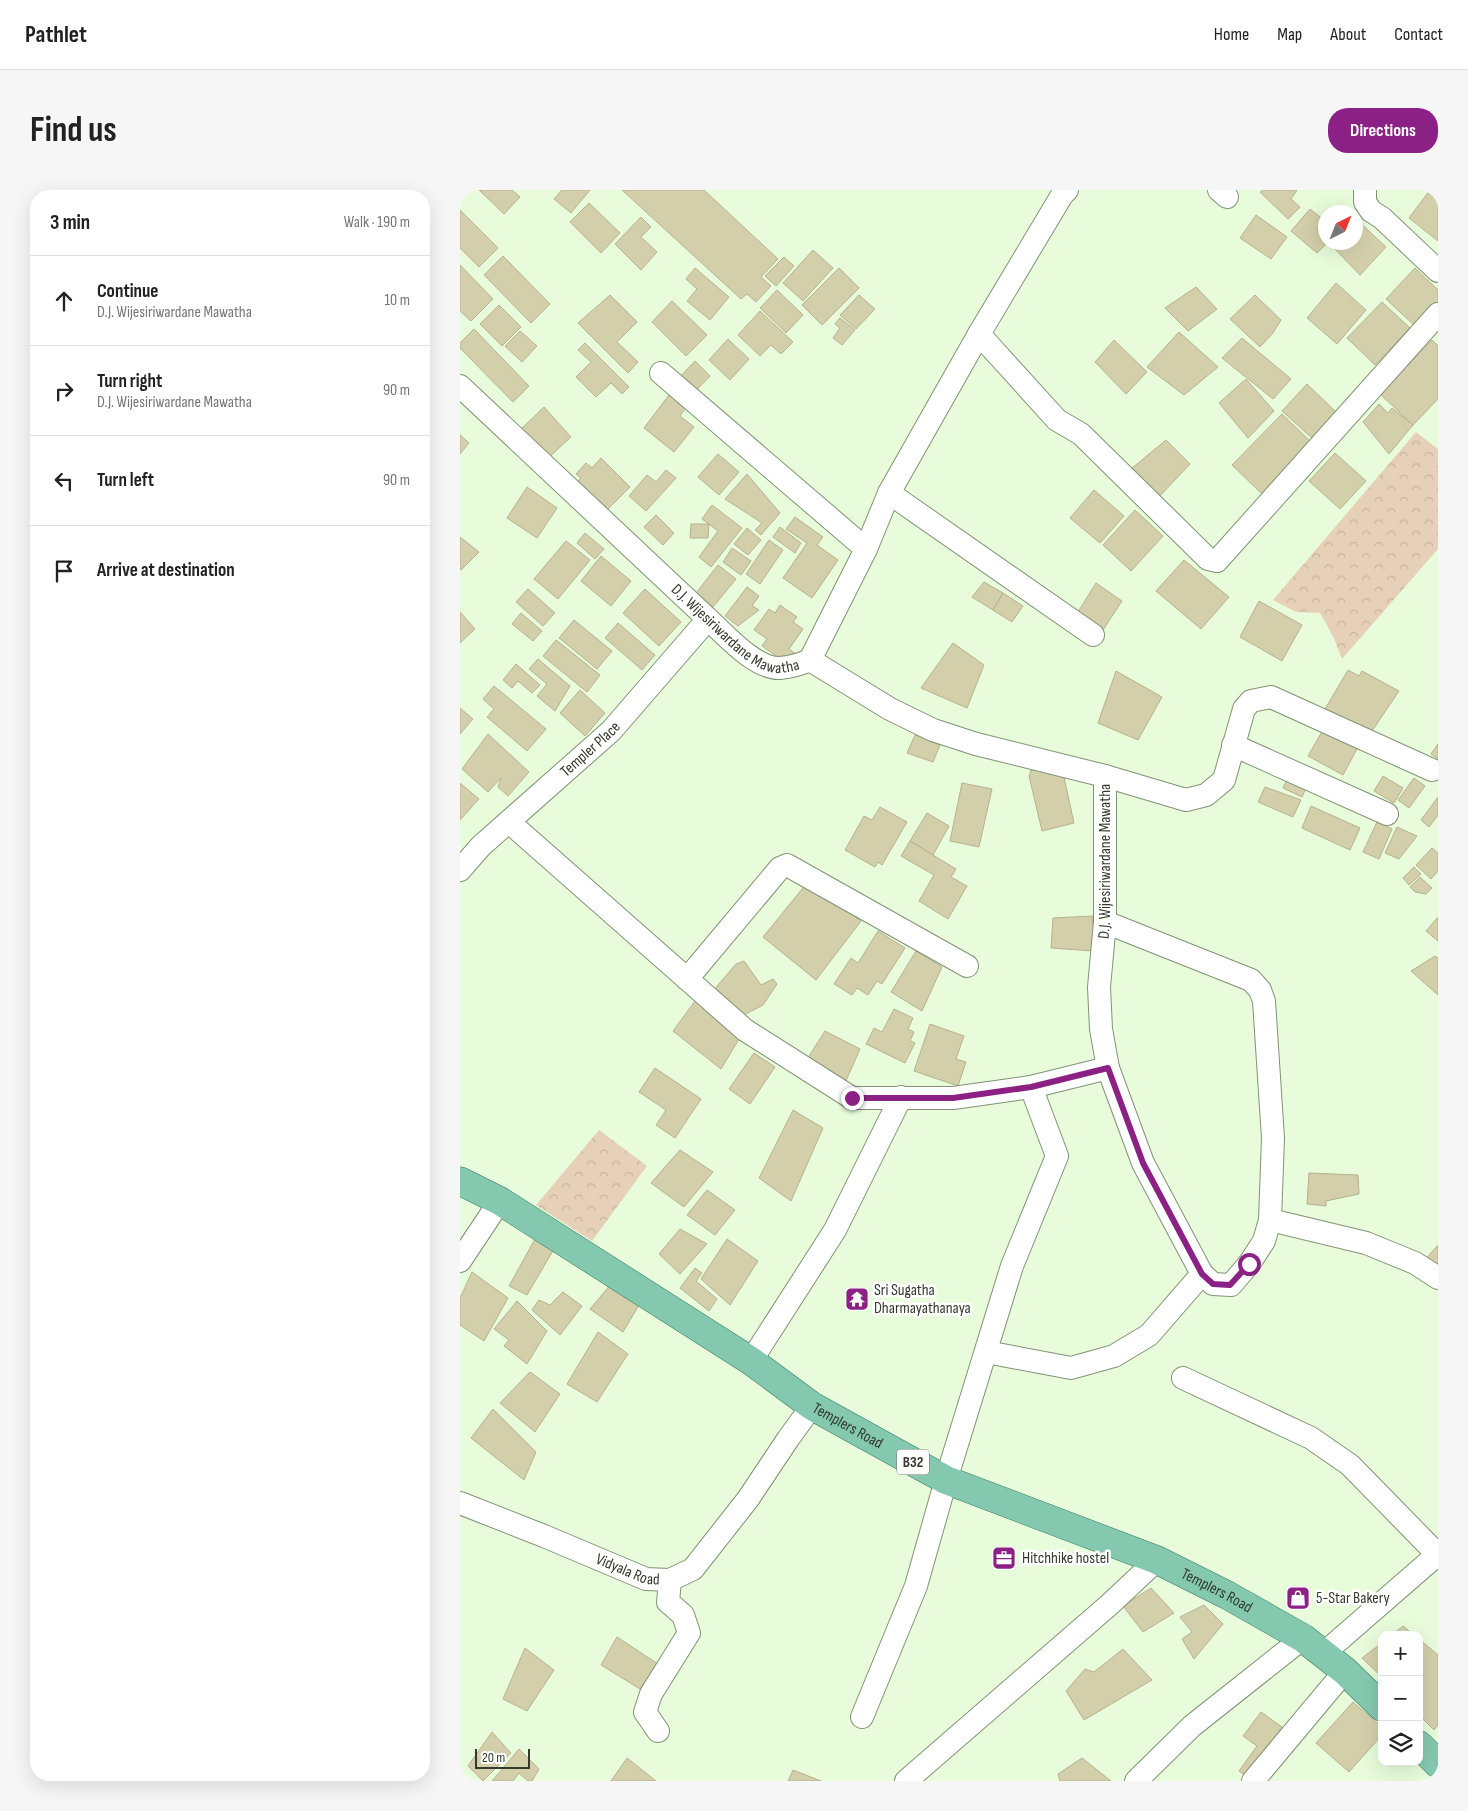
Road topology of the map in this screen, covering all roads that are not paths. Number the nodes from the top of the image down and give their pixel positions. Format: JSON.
{"nodes":[{"id":1,"x":1067,"y":190,"type":"edge"},
{"id":2,"x":1365,"y":190,"type":"edge"},
{"id":3,"x":1438,"y":271,"type":"edge"},
{"id":4,"x":1438,"y":314,"type":"edge"},
{"id":5,"x":979,"y":334,"type":"junction"},
{"id":6,"x":661,"y":373,"type":"dead end"},
{"id":7,"x":460,"y":386,"type":"edge"},
{"id":8,"x":889,"y":493,"type":"junction"},
{"id":9,"x":866,"y":549,"type":"junction"},
{"id":10,"x":708,"y":619,"type":"junction"},
{"id":11,"x":1093,"y":635,"type":"dead end"},
{"id":12,"x":810,"y":660,"type":"junction"},
{"id":13,"x":1233,"y":745,"type":"junction"},
{"id":14,"x":1432,"y":770,"type":"dead end"},
{"id":15,"x":1105,"y":776,"type":"junction"},
{"id":16,"x":1387,"y":814,"type":"dead end"},
{"id":17,"x":509,"y":822,"type":"junction"},
{"id":18,"x":460,"y":870,"type":"edge"},
{"id":19,"x":1105,"y":922,"type":"junction"},
{"id":20,"x":968,"y":966,"type":"dead end"},
{"id":21,"x":687,"y":979,"type":"junction"},
{"id":22,"x":1108,"y":1068,"type":"junction"},
{"id":23,"x":1031,"y":1087,"type":"junction"},
{"id":24,"x":901,"y":1097,"type":"junction"},
{"id":25,"x":460,"y":1181,"type":"edge"},
{"id":26,"x":500,"y":1201,"type":"junction"},
{"id":27,"x":1270,"y":1220,"type":"junction"},
{"id":28,"x":460,"y":1261,"type":"edge"},
{"id":29,"x":1202,"y":1274,"type":"junction"},
{"id":30,"x":1438,"y":1278,"type":"edge"},
{"id":31,"x":986,"y":1352,"type":"junction"},
{"id":32,"x":751,"y":1361,"type":"junction"},
{"id":33,"x":1183,"y":1378,"type":"dead end"},
{"id":34,"x":812,"y":1406,"type":"junction"},
{"id":35,"x":946,"y":1480,"type":"junction"},
{"id":36,"x":460,"y":1504,"type":"edge"},
{"id":37,"x":1438,"y":1554,"type":"edge"},
{"id":38,"x":1157,"y":1560,"type":"junction"},
{"id":39,"x":670,"y":1580,"type":"junction"},
{"id":40,"x":1313,"y":1646,"type":"junction"},
{"id":41,"x":1346,"y":1671,"type":"junction"},
{"id":42,"x":1378,"y":1703,"type":"edge"},
{"id":43,"x":862,"y":1717,"type":"dead end"},
{"id":44,"x":658,"y":1731,"type":"dead end"},
{"id":45,"x":1423,"y":1749,"type":"edge"},
{"id":46,"x":1438,"y":1764,"type":"edge"},
{"id":47,"x":906,"y":1781,"type":"edge"},
{"id":48,"x":1136,"y":1781,"type":"edge"},
{"id":49,"x":1253,"y":1781,"type":"edge"}],
"edges":[{"from":1,"to":5,"type":"street"},
{"from":2,"to":3,"type":"street"},
{"from":4,"to":5,"type":"street"},
{"from":5,"to":8,"type":"street"},
{"from":6,"to":9,"type":"street"},
{"from":7,"to":10,"type":"street","name":"D.J. Wijesiriwardane Mawatha"},
{"from":8,"to":9,"type":"street"},
{"from":8,"to":11,"type":"street"},
{"from":9,"to":12,"type":"street"},
{"from":10,"to":12,"type":"street","name":"D.J. Wijesiriwardane Mawatha"},
{"from":10,"to":17,"type":"street","name":"Templer Place"},
{"from":12,"to":15,"type":"street","name":"D.J. Wijesiriwardane Mawatha"},
{"from":13,"to":14,"type":"street"},
{"from":13,"to":15,"type":"street"},
{"from":13,"to":16,"type":"street"},
{"from":15,"to":19,"type":"street","name":"D.J. Wijesiriwardane Mawatha"},
{"from":17,"to":18,"type":"street","name":"Templer Place"},
{"from":17,"to":21,"type":"street"},
{"from":19,"to":22,"type":"street","name":"D.J. Wijesiriwardane Mawatha"},
{"from":19,"to":27,"type":"street"},
{"from":20,"to":21,"type":"street"},
{"from":21,"to":24,"type":"street"},
{"from":22,"to":23,"type":"street"},
{"from":22,"to":29,"type":"street","name":"D.J. Wijesiriwardane Mawatha"},
{"from":23,"to":24,"type":"street"},
{"from":23,"to":31,"type":"street"},
{"from":24,"to":32,"type":"street"},
{"from":25,"to":26,"type":"main road","name":"Templers Road","number":"B32"},
{"from":26,"to":28,"type":"street"},
{"from":26,"to":32,"type":"main road","name":"Templers Road","number":"B32"},
{"from":27,"to":29,"type":"street"},
{"from":27,"to":30,"type":"street"},
{"from":29,"to":31,"type":"street"},
{"from":31,"to":35,"type":"street"},
{"from":32,"to":34,"type":"main road","name":"Templers Road","number":"B32"},
{"from":33,"to":37,"type":"street"},
{"from":34,"to":35,"type":"main road","name":"Templers Road","number":"B32"},
{"from":34,"to":39,"type":"street","name":"Vidyala Road"},
{"from":35,"to":38,"type":"main road","name":"Templers Road","number":"B32"},
{"from":35,"to":43,"type":"street"},
{"from":36,"to":39,"type":"street","name":"Vidyala Road"},
{"from":37,"to":40,"type":"street"},
{"from":38,"to":40,"type":"main road","name":"Templers Road","number":"B32"},
{"from":38,"to":47,"type":"street"},
{"from":39,"to":44,"type":"street"},
{"from":40,"to":41,"type":"main road","name":"Templers Road","number":"B32"},
{"from":40,"to":48,"type":"street"},
{"from":41,"to":42,"type":"main road","name":"Templers Road","number":"B32"},
{"from":41,"to":49,"type":"street"},
{"from":45,"to":46,"type":"main road"}]}
